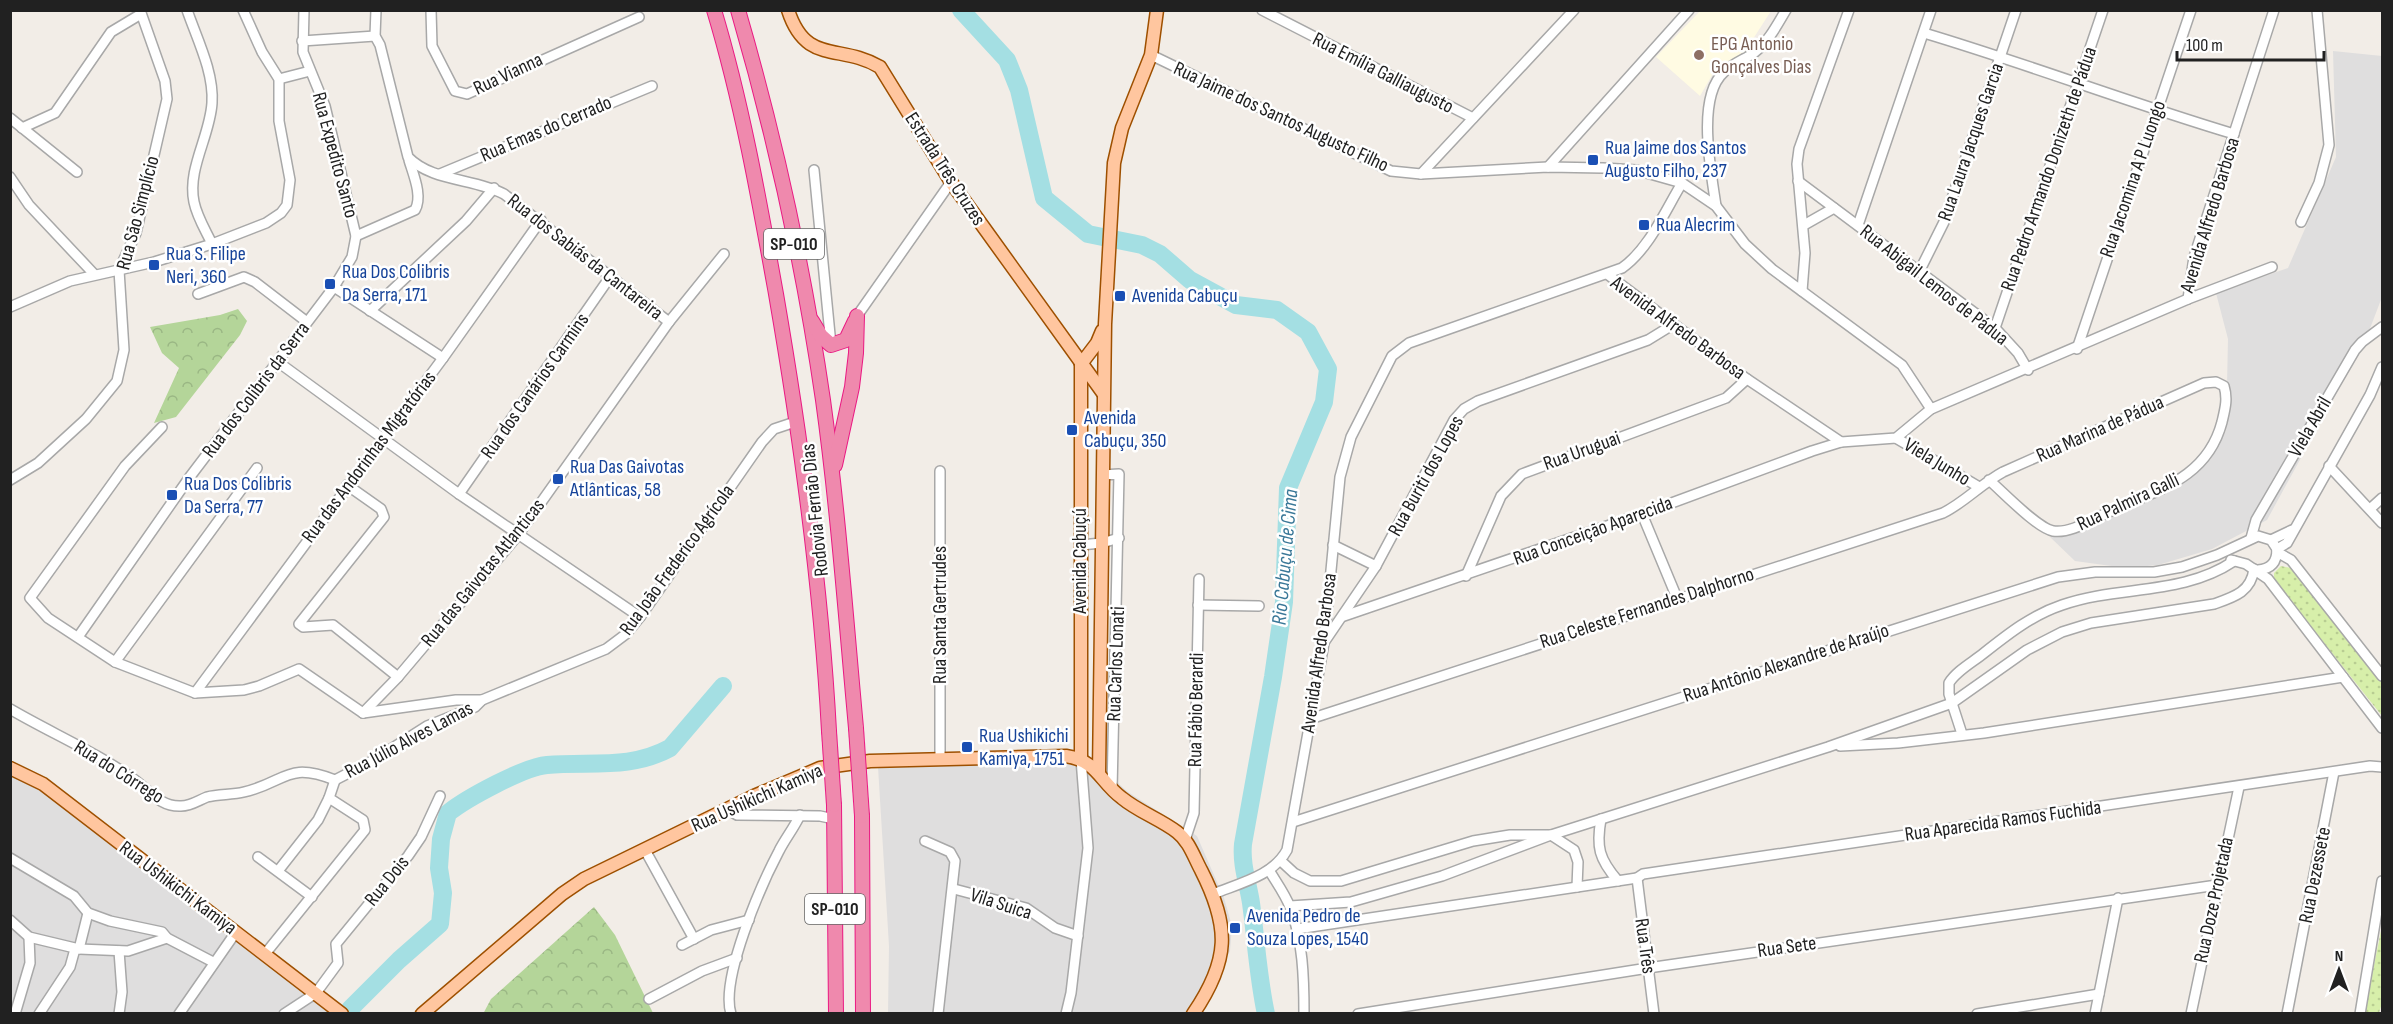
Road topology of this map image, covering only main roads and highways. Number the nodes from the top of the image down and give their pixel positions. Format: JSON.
{"nodes":[{"id":1,"x":714,"y":10,"type":"edge"},
{"id":2,"x":738,"y":10,"type":"edge"},
{"id":3,"x":788,"y":10,"type":"edge"},
{"id":4,"x":1157,"y":10,"type":"edge"},
{"id":5,"x":809,"y":317,"type":"junction"},
{"id":6,"x":1105,"y":324,"type":"junction"},
{"id":7,"x":1081,"y":364,"type":"junction"},
{"id":8,"x":1086,"y":379,"type":"junction"},
{"id":9,"x":1103,"y":393,"type":"junction"},
{"id":10,"x":1103,"y":412,"type":"junction"},
{"id":11,"x":1080,"y":413,"type":"junction"},
{"id":12,"x":832,"y":482,"type":"junction"},
{"id":13,"x":1081,"y":759,"type":"junction"},
{"id":14,"x":10,"y":768,"type":"edge"},
{"id":15,"x":1099,"y":773,"type":"junction"},
{"id":16,"x":342,"y":1014,"type":"edge"},
{"id":17,"x":422,"y":1014,"type":"edge"},
{"id":18,"x":836,"y":1014,"type":"edge"},
{"id":19,"x":862,"y":1014,"type":"edge"},
{"id":20,"x":1193,"y":1014,"type":"edge"}],
"edges":[{"from":1,"to":18,"type":"highway","name":"Rodovia Fernão Dias","number":"SP-010","bridge":true},
{"from":2,"to":5,"type":"highway","name":"Rodovia Fernão Dias","number":"SP-010"},
{"from":3,"to":7,"type":"main road","name":"Estrada Três Cruzes"},
{"from":4,"to":6,"type":"main road","name":"Avenida Cabuçú"},
{"from":5,"to":12,"type":"highway","name":"Rodovia Fernão Dias","number":"SP-010"},
{"from":5,"to":12,"type":"highway"},
{"from":6,"to":7,"type":"main road"},
{"from":6,"to":9,"type":"main road","name":"Avenida Cabuçú"},
{"from":7,"to":8,"type":"main road","name":"Estrada Três Cruzes"},
{"from":8,"to":9,"type":"main road","name":"Estrada Três Cruzes"},
{"from":8,"to":11,"type":"main road","name":"Avenida Cabuçú"},
{"from":9,"to":10,"type":"main road","name":"Avenida Cabuçú"},
{"from":10,"to":11,"type":"main road"},
{"from":10,"to":15,"type":"main road","name":"Avenida Cabuçú"},
{"from":11,"to":13,"type":"main road","name":"Avenida Cabuçú"},
{"from":12,"to":19,"type":"highway","name":"Rodovia Fernão Dias","number":"SP-010","bridge":true},
{"from":13,"to":15,"type":"main road"},
{"from":13,"to":17,"type":"main road","name":"Rua Ushikichi Kamiya"},
{"from":14,"to":16,"type":"main road","name":"Rua Ushikichi Kamiya"},
{"from":15,"to":20,"type":"main road"}]}
